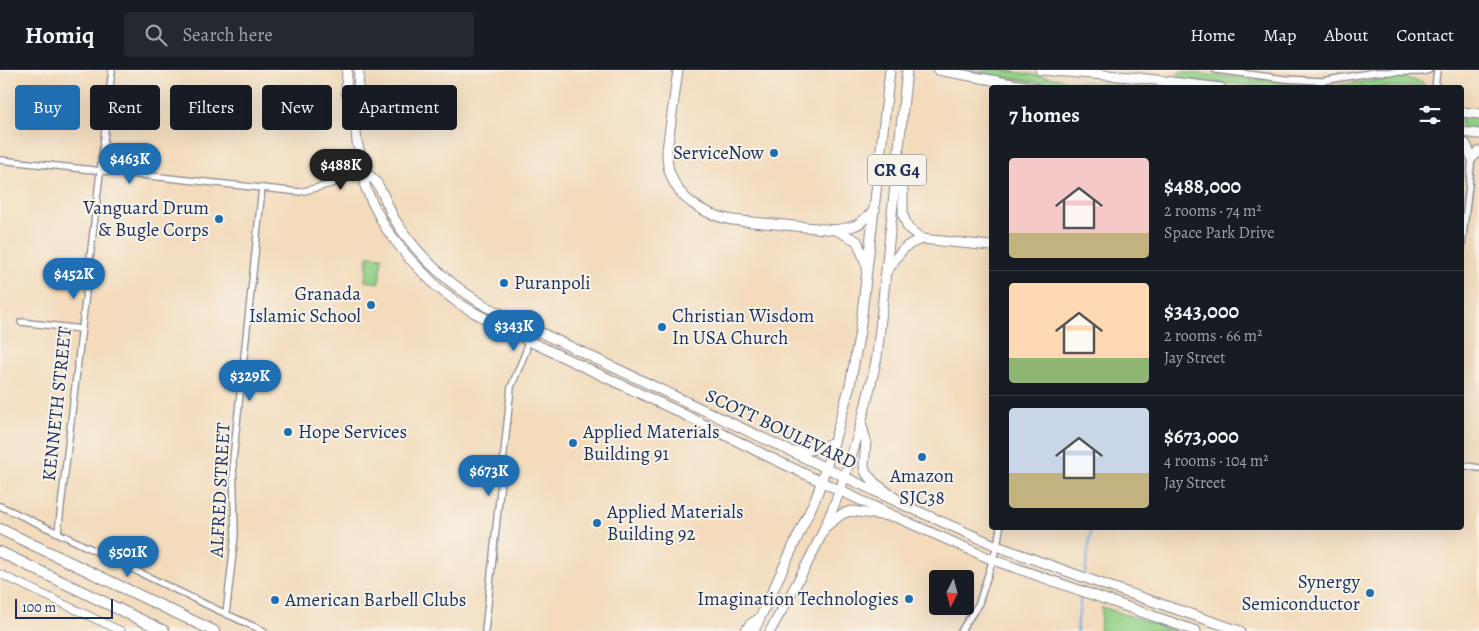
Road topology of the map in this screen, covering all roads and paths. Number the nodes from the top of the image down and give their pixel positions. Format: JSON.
{"nodes":[{"id":1,"x":112,"y":70,"type":"edge"},
{"id":2,"x":347,"y":70,"type":"edge"},
{"id":3,"x":358,"y":70,"type":"edge"},
{"id":4,"x":678,"y":70,"type":"edge"},
{"id":5,"x":890,"y":70,"type":"edge"},
{"id":6,"x":907,"y":70,"type":"edge"},
{"id":7,"x":938,"y":70,"type":"edge"},
{"id":8,"x":1046,"y":70,"type":"edge"},
{"id":9,"x":1112,"y":70,"type":"edge"},
{"id":10,"x":1216,"y":70,"type":"edge"},
{"id":11,"x":1429,"y":70,"type":"edge"},
{"id":12,"x":1438,"y":70,"type":"edge"},
{"id":13,"x":1131,"y":77,"type":"junction"},
{"id":14,"x":346,"y":85,"type":"edge"},
{"id":15,"x":358,"y":85,"type":"edge"},
{"id":16,"x":1019,"y":85,"type":"edge"},
{"id":17,"x":1196,"y":85,"type":"edge"},
{"id":18,"x":1436,"y":85,"type":"edge"},
{"id":19,"x":1464,"y":112,"type":"edge"},
{"id":20,"x":1479,"y":114,"type":"edge"},
{"id":21,"x":356,"y":130,"type":"edge"},
{"id":22,"x":1464,"y":132,"type":"edge"},
{"id":23,"x":1479,"y":134,"type":"edge"},
{"id":24,"x":1464,"y":143,"type":"edge"},
{"id":25,"x":1476,"y":155,"type":"edge"},
{"id":26,"x":0,"y":160,"type":"edge"},
{"id":27,"x":100,"y":171,"type":"junction"},
{"id":28,"x":365,"y":172,"type":"junction"},
{"id":29,"x":896,"y":179,"type":"junction"},
{"id":30,"x":262,"y":188,"type":"junction"},
{"id":31,"x":875,"y":210,"type":"junction"},
{"id":32,"x":836,"y":230,"type":"junction"},
{"id":33,"x":1464,"y":234,"type":"edge"},
{"id":34,"x":922,"y":239,"type":"junction"},
{"id":35,"x":989,"y":246,"type":"edge"},
{"id":36,"x":867,"y":266,"type":"junction"},
{"id":37,"x":887,"y":270,"type":"junction"},
{"id":38,"x":20,"y":322,"type":"dead end"},
{"id":39,"x":529,"y":327,"type":"junction"},
{"id":40,"x":81,"y":329,"type":"junction"},
{"id":41,"x":527,"y":340,"type":"junction"},
{"id":42,"x":862,"y":425,"type":"junction"},
{"id":43,"x":834,"y":442,"type":"junction"},
{"id":44,"x":793,"y":452,"type":"junction"},
{"id":45,"x":1464,"y":466,"type":"edge"},
{"id":46,"x":826,"y":468,"type":"junction"},
{"id":47,"x":1479,"y":468,"type":"edge"},
{"id":48,"x":844,"y":476,"type":"junction"},
{"id":49,"x":822,"y":482,"type":"junction"},
{"id":50,"x":839,"y":491,"type":"junction"},
{"id":51,"x":0,"y":506,"type":"edge"},
{"id":52,"x":906,"y":506,"type":"junction"},
{"id":53,"x":896,"y":517,"type":"junction"},
{"id":54,"x":824,"y":528,"type":"junction"},
{"id":55,"x":0,"y":529,"type":"edge"},
{"id":56,"x":1000,"y":530,"type":"edge"},
{"id":57,"x":58,"y":532,"type":"junction"},
{"id":58,"x":997,"y":546,"type":"junction"},
{"id":59,"x":0,"y":552,"type":"edge"},
{"id":60,"x":993,"y":560,"type":"junction"},
{"id":61,"x":0,"y":574,"type":"edge"},
{"id":62,"x":226,"y":614,"type":"junction"},
{"id":63,"x":759,"y":619,"type":"junction"},
{"id":64,"x":121,"y":631,"type":"edge"},
{"id":65,"x":164,"y":631,"type":"edge"},
{"id":66,"x":214,"y":631,"type":"edge"},
{"id":67,"x":264,"y":631,"type":"edge"},
{"id":68,"x":485,"y":631,"type":"edge"},
{"id":69,"x":746,"y":631,"type":"edge"},
{"id":70,"x":754,"y":631,"type":"edge"},
{"id":71,"x":770,"y":631,"type":"edge"},
{"id":72,"x":961,"y":631,"type":"edge"},
{"id":73,"x":1196,"y":631,"type":"edge"},
{"id":74,"x":1240,"y":631,"type":"edge"}],
"edges":[{"from":1,"to":27,"type":"street","name":"KENNETH STREET"},
{"from":2,"to":14,"type":"main road","name":"SCOTT BOULEVARD"},
{"from":3,"to":15,"type":"main road","name":"SCOTT BOULEVARD"},
{"from":4,"to":32,"type":"main road"},
{"from":5,"to":31,"type":"main road","number":"CR G4"},
{"from":6,"to":29,"type":"main road","number":"CR G4"},
{"from":7,"to":16,"type":"main road"},
{"from":8,"to":13,"type":"main road"},
{"from":9,"to":13,"type":"main road"},
{"from":10,"to":11,"type":"street"},
{"from":12,"to":18,"type":"street"},
{"from":13,"to":17,"type":"main road"},
{"from":19,"to":20,"type":"main road"},
{"from":21,"to":28,"type":"main road","name":"SCOTT BOULEVARD"},
{"from":22,"to":23,"type":"main road"},
{"from":24,"to":25,"type":"main road"},
{"from":25,"to":33,"type":"street"},
{"from":26,"to":27,"type":"street"},
{"from":27,"to":30,"type":"street"},
{"from":27,"to":40,"type":"street","name":"KENNETH STREET"},
{"from":28,"to":30,"type":"street"},
{"from":28,"to":39,"type":"main road","name":"SCOTT BOULEVARD"},
{"from":28,"to":41,"type":"main road","name":"SCOTT BOULEVARD"},
{"from":29,"to":34,"type":"main road"},
{"from":29,"to":37,"type":"main road","number":"CR G4"},
{"from":30,"to":62,"type":"street","name":"ALFRED STREET"},
{"from":31,"to":32,"type":"main road"},
{"from":31,"to":36,"type":"main road","number":"CR G4"},
{"from":32,"to":36,"type":"main road"},
{"from":34,"to":35,"type":"main road"},
{"from":34,"to":37,"type":"main road"},
{"from":36,"to":43,"type":"main road","number":"CR G4"},
{"from":37,"to":42,"type":"main road","number":"CR G4"},
{"from":38,"to":40,"type":"street"},
{"from":39,"to":41,"type":"street"},
{"from":39,"to":44,"type":"main road","name":"SCOTT BOULEVARD"},
{"from":40,"to":57,"type":"street","name":"KENNETH STREET"},
{"from":41,"to":49,"type":"main road","name":"SCOTT BOULEVARD"},
{"from":41,"to":68,"type":"street"},
{"from":42,"to":48,"type":"main road","number":"CR G4"},
{"from":42,"to":52,"type":"main road"},
{"from":43,"to":44,"type":"main road"},
{"from":43,"to":46,"type":"main road","number":"CR G4"},
{"from":44,"to":46,"type":"main road","name":"SCOTT BOULEVARD"},
{"from":45,"to":47,"type":"street"},
{"from":46,"to":48,"type":"main road","name":"SCOTT BOULEVARD"},
{"from":46,"to":49,"type":"main road","number":"CR G4"},
{"from":48,"to":50,"type":"main road","number":"CR G4"},
{"from":48,"to":52,"type":"main road","name":"SCOTT BOULEVARD"},
{"from":49,"to":50,"type":"main road","name":"SCOTT BOULEVARD"},
{"from":49,"to":63,"type":"main road","number":"CR G4"},
{"from":50,"to":53,"type":"main road","name":"SCOTT BOULEVARD"},
{"from":50,"to":54,"type":"main road","number":"CR G4"},
{"from":51,"to":57,"type":"street"},
{"from":52,"to":58,"type":"main road","name":"SCOTT BOULEVARD"},
{"from":53,"to":54,"type":"main road"},
{"from":53,"to":60,"type":"main road","name":"SCOTT BOULEVARD"},
{"from":54,"to":71,"type":"main road","number":"CR G4"},
{"from":55,"to":66,"type":"highway"},
{"from":56,"to":58,"type":"street"},
{"from":57,"to":62,"type":"street"},
{"from":58,"to":60,"type":"street"},
{"from":58,"to":74,"type":"main road","name":"SCOTT BOULEVARD"},
{"from":59,"to":65,"type":"highway"},
{"from":60,"to":72,"type":"street"},
{"from":60,"to":73,"type":"main road","name":"SCOTT BOULEVARD"},
{"from":61,"to":64,"type":"street"},
{"from":62,"to":67,"type":"street"},
{"from":63,"to":69,"type":"highway"},
{"from":63,"to":70,"type":"main road","number":"CR G4"}]}
